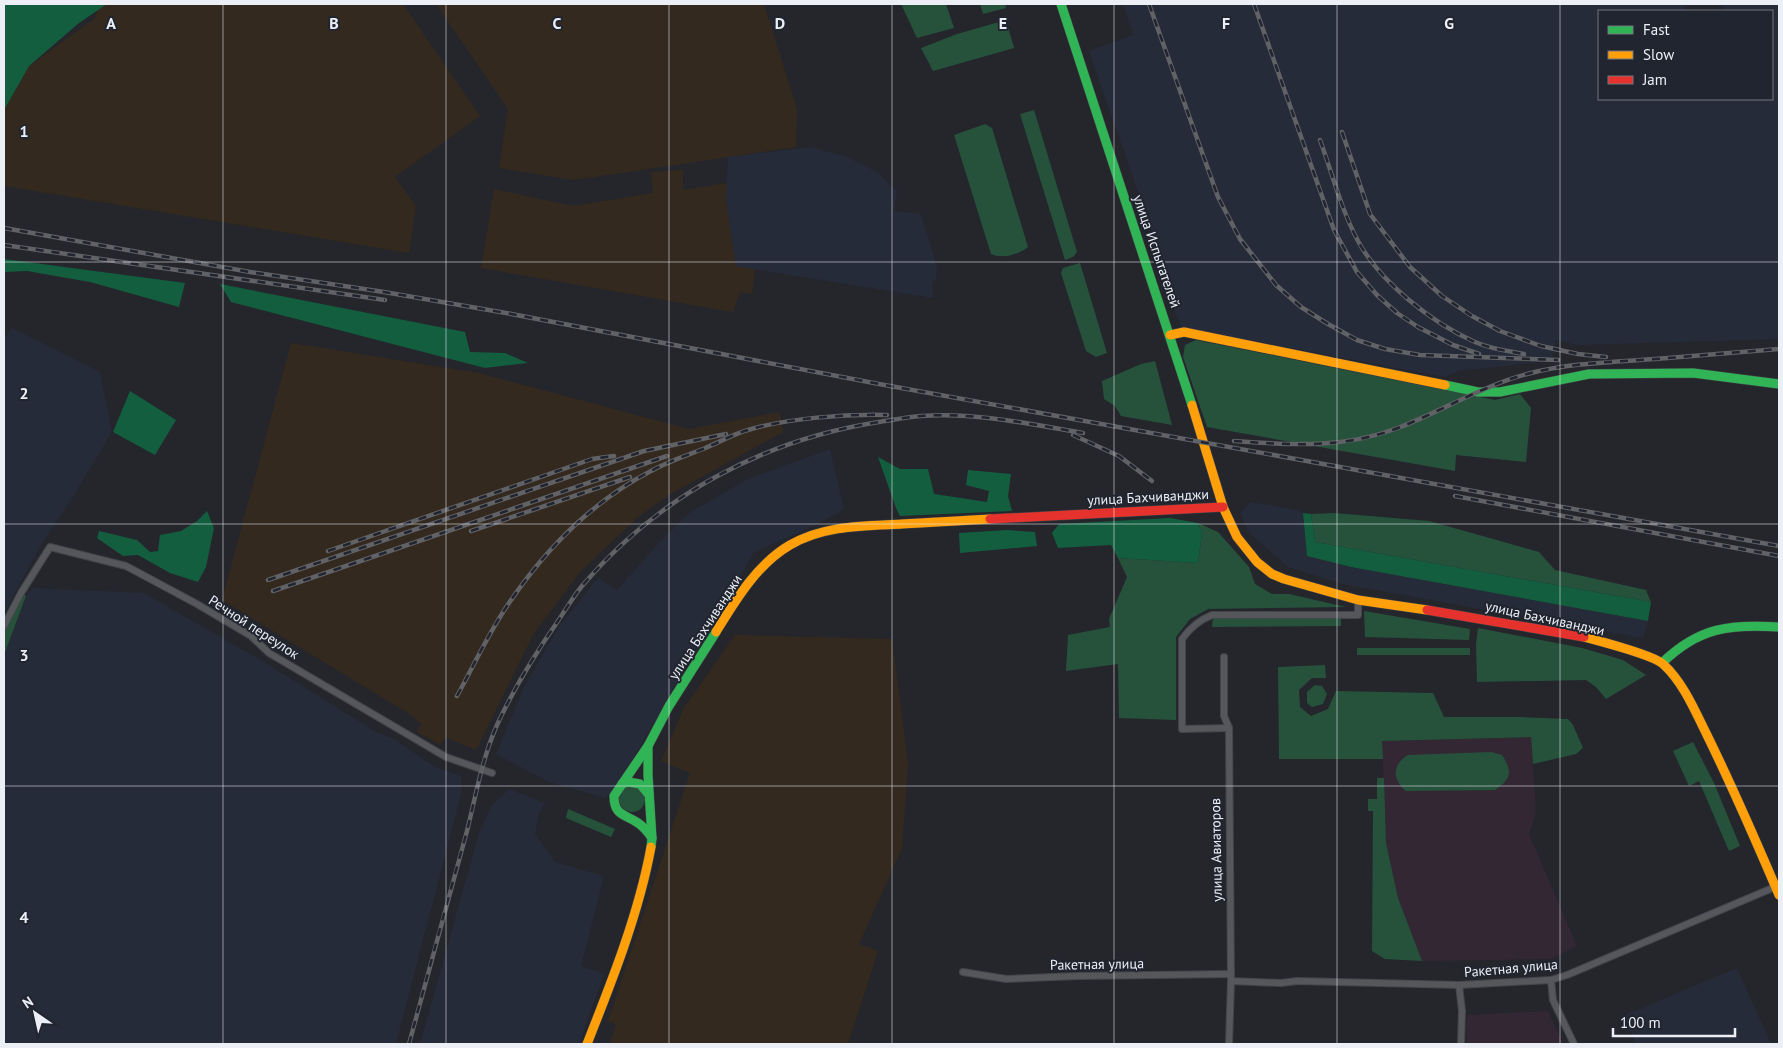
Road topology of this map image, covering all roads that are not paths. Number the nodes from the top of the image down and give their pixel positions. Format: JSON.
{"nodes":[{"id":1,"x":1061,"y":4,"type":"edge"},
{"id":2,"x":1170,"y":334,"type":"junction"},
{"id":3,"x":1779,"y":384,"type":"edge"},
{"id":4,"x":1223,"y":507,"type":"junction"},
{"id":5,"x":1358,"y":600,"type":"junction"},
{"id":6,"x":4,"y":626,"type":"edge"},
{"id":7,"x":1779,"y":627,"type":"edge"},
{"id":8,"x":1224,"y":657,"type":"dead end"},
{"id":9,"x":1662,"y":663,"type":"junction"},
{"id":10,"x":1229,"y":728,"type":"junction"},
{"id":11,"x":648,"y":746,"type":"junction"},
{"id":12,"x":492,"y":773,"type":"dead end"},
{"id":13,"x":622,"y":784,"type":"junction"},
{"id":14,"x":649,"y":795,"type":"junction"},
{"id":15,"x":649,"y":809,"type":"junction"},
{"id":16,"x":634,"y":821,"type":"junction"},
{"id":17,"x":652,"y":838,"type":"junction"},
{"id":18,"x":1777,"y":891,"type":"edge"},
{"id":19,"x":964,"y":972,"type":"dead end"},
{"id":20,"x":1231,"y":978,"type":"junction"},
{"id":21,"x":1551,"y":980,"type":"junction"},
{"id":22,"x":1459,"y":985,"type":"junction"},
{"id":23,"x":587,"y":1044,"type":"edge"},
{"id":24,"x":1229,"y":1044,"type":"edge"},
{"id":25,"x":1462,"y":1044,"type":"edge"},
{"id":26,"x":1574,"y":1044,"type":"edge"}],
"edges":[{"from":1,"to":2,"type":"main road","name":"улица Испытателей"},
{"from":2,"to":3,"type":"main road"},
{"from":2,"to":4,"type":"main road","name":"улица Испытателей"},
{"from":4,"to":5,"type":"main road","name":"улица Бахчиванджи"},
{"from":4,"to":11,"type":"main road","name":"улица Бахчиванджи"},
{"from":5,"to":9,"type":"main road","name":"улица Бахчиванджи"},
{"from":5,"to":10,"type":"street"},
{"from":6,"to":12,"type":"street","name":"Речной переулок"},
{"from":7,"to":9,"type":"main road"},
{"from":8,"to":10,"type":"street","name":"улица Авиаторов"},
{"from":9,"to":18,"type":"main road"},
{"from":10,"to":20,"type":"street","name":"улица Авиаторов"},
{"from":11,"to":13,"type":"main road","name":"улица Бахчиванджи"},
{"from":11,"to":14,"type":"main road","name":"улица Бахчиванджи"},
{"from":13,"to":14,"type":"main road"},
{"from":13,"to":16,"type":"main road","name":"улица Бахчиванджи"},
{"from":14,"to":15,"type":"main road","name":"улица Бахчиванджи"},
{"from":15,"to":16,"type":"main road"},
{"from":15,"to":17,"type":"main road","name":"улица Бахчиванджи"},
{"from":16,"to":17,"type":"main road","name":"улица Бахчиванджи"},
{"from":17,"to":23,"type":"main road","name":"улица Бахчиванджи"},
{"from":18,"to":21,"type":"street","name":"Ракетная улица"},
{"from":19,"to":20,"type":"street","name":"Ракетная улица"},
{"from":20,"to":22,"type":"street","name":"Ракетная улица"},
{"from":20,"to":24,"type":"street","name":"улица Авиаторов"},
{"from":21,"to":22,"type":"street","name":"Ракетная улица"},
{"from":21,"to":26,"type":"street"},
{"from":22,"to":25,"type":"street"}]}
